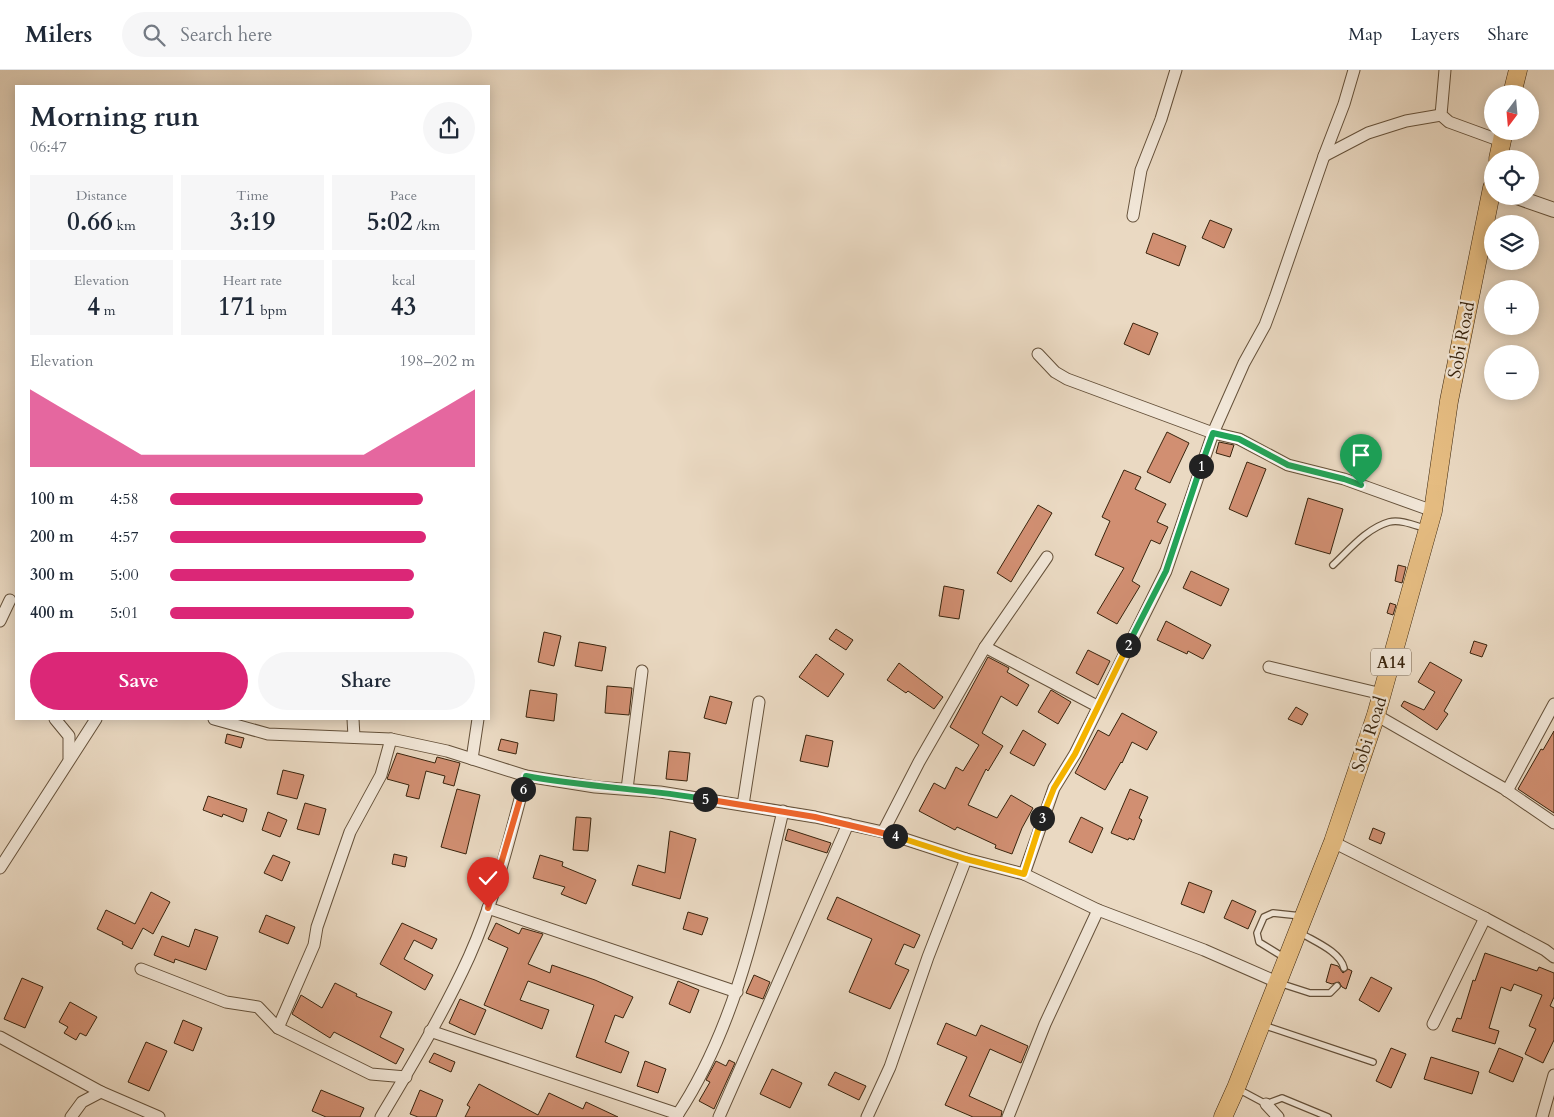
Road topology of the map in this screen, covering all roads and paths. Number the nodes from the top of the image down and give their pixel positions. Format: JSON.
{"nodes":[{"id":1,"x":1176,"y":70,"type":"edge"},
{"id":2,"x":1354,"y":70,"type":"edge"},
{"id":3,"x":1445,"y":70,"type":"edge"},
{"id":4,"x":1518,"y":70,"type":"edge"},
{"id":5,"x":1514,"y":85,"type":"edge"},
{"id":6,"x":1442,"y":115,"type":"junction"},
{"id":7,"x":1484,"y":131,"type":"edge"},
{"id":8,"x":1324,"y":156,"type":"junction"},
{"id":9,"x":1489,"y":205,"type":"edge"},
{"id":10,"x":1539,"y":205,"type":"edge"},
{"id":11,"x":1554,"y":210,"type":"edge"},
{"id":12,"x":1132,"y":216,"type":"dead end"},
{"id":13,"x":1038,"y":354,"type":"dead end"},
{"id":14,"x":1213,"y":433,"type":"junction"},
{"id":15,"x":1433,"y":511,"type":"junction"},
{"id":16,"x":1429,"y":529,"type":"junction"},
{"id":17,"x":1047,"y":557,"type":"dead end"},
{"id":18,"x":1333,"y":565,"type":"dead end"},
{"id":19,"x":0,"y":593,"type":"edge"},
{"id":20,"x":13,"y":602,"type":"edge"},
{"id":21,"x":0,"y":621,"type":"edge"},
{"id":22,"x":985,"y":646,"type":"junction"},
{"id":23,"x":1269,"y":667,"type":"dead end"},
{"id":24,"x":642,"y":671,"type":"dead end"},
{"id":25,"x":1382,"y":694,"type":"junction"},
{"id":26,"x":759,"y":702,"type":"dead end"},
{"id":27,"x":1554,"y":704,"type":"edge"},
{"id":28,"x":1098,"y":706,"type":"junction"},
{"id":29,"x":1376,"y":715,"type":"junction"},
{"id":30,"x":56,"y":720,"type":"edge"},
{"id":31,"x":95,"y":720,"type":"edge"},
{"id":32,"x":219,"y":720,"type":"edge"},
{"id":33,"x":353,"y":720,"type":"edge"},
{"id":34,"x":478,"y":720,"type":"edge"},
{"id":35,"x":354,"y":737,"type":"junction"},
{"id":36,"x":391,"y":739,"type":"junction"},
{"id":37,"x":472,"y":759,"type":"junction"},
{"id":38,"x":69,"y":760,"type":"junction"},
{"id":39,"x":526,"y":776,"type":"junction"},
{"id":40,"x":626,"y":789,"type":"junction"},
{"id":41,"x":1507,"y":791,"type":"junction"},
{"id":42,"x":743,"y":805,"type":"junction"},
{"id":43,"x":783,"y":811,"type":"junction"},
{"id":44,"x":1554,"y":823,"type":"edge"},
{"id":45,"x":848,"y":824,"type":"junction"},
{"id":46,"x":883,"y":832,"type":"junction"},
{"id":47,"x":1333,"y":842,"type":"junction"},
{"id":48,"x":966,"y":859,"type":"junction"},
{"id":49,"x":0,"y":868,"type":"edge"},
{"id":50,"x":1024,"y":874,"type":"junction"},
{"id":51,"x":488,"y":908,"type":"junction"},
{"id":52,"x":1098,"y":910,"type":"junction"},
{"id":53,"x":1485,"y":918,"type":"junction"},
{"id":54,"x":1300,"y":923,"type":"junction"},
{"id":55,"x":1554,"y":957,"type":"edge"},
{"id":56,"x":1286,"y":959,"type":"junction"},
{"id":57,"x":1344,"y":968,"type":"dead end"},
{"id":58,"x":141,"y":969,"type":"dead end"},
{"id":59,"x":1278,"y":982,"type":"junction"},
{"id":60,"x":1338,"y":986,"type":"dead end"},
{"id":61,"x":737,"y":992,"type":"junction"},
{"id":62,"x":1261,"y":1024,"type":"junction"},
{"id":63,"x":1433,"y":1024,"type":"dead end"},
{"id":64,"x":278,"y":1028,"type":"junction"},
{"id":65,"x":430,"y":1031,"type":"junction"},
{"id":66,"x":0,"y":1037,"type":"edge"},
{"id":67,"x":1373,"y":1062,"type":"dead end"},
{"id":68,"x":1554,"y":1075,"type":"edge"},
{"id":69,"x":406,"y":1077,"type":"junction"},
{"id":70,"x":1236,"y":1088,"type":"junction"},
{"id":71,"x":102,"y":1092,"type":"junction"},
{"id":72,"x":1266,"y":1104,"type":"junction"},
{"id":73,"x":677,"y":1116,"type":"edge"},
{"id":74,"x":71,"y":1117,"type":"edge"},
{"id":75,"x":159,"y":1117,"type":"edge"},
{"id":76,"x":382,"y":1117,"type":"edge"},
{"id":77,"x":719,"y":1117,"type":"edge"},
{"id":78,"x":868,"y":1117,"type":"edge"},
{"id":79,"x":1008,"y":1117,"type":"edge"},
{"id":80,"x":1222,"y":1117,"type":"edge"},
{"id":81,"x":1278,"y":1117,"type":"edge"},
{"id":82,"x":1328,"y":1117,"type":"edge"},
{"id":83,"x":1542,"y":1117,"type":"edge"}],
"edges":[{"from":1,"to":12,"type":"street"},
{"from":2,"to":8,"type":"street"},
{"from":3,"to":6,"type":"street"},
{"from":4,"to":5,"type":"highway"},
{"from":6,"to":7,"type":"street"},
{"from":6,"to":8,"type":"street"},
{"from":8,"to":14,"type":"street"},
{"from":9,"to":15,"type":"highway","name":"Sobi Road","number":"A14"},
{"from":10,"to":11,"type":"street"},
{"from":13,"to":14,"type":"street"},
{"from":14,"to":15,"type":"street"},
{"from":14,"to":28,"type":"street"},
{"from":15,"to":16,"type":"highway","name":"Sobi Road","number":"A14"},
{"from":16,"to":18,"type":"lane"},
{"from":16,"to":25,"type":"highway","name":"Sobi Road","number":"A14"},
{"from":17,"to":22,"type":"street"},
{"from":19,"to":20,"type":"street"},
{"from":20,"to":21,"type":"street"},
{"from":22,"to":28,"type":"street"},
{"from":22,"to":46,"type":"street"},
{"from":23,"to":25,"type":"street"},
{"from":24,"to":40,"type":"street"},
{"from":25,"to":29,"type":"highway","name":"Sobi Road","number":"A14"},
{"from":26,"to":42,"type":"street"},
{"from":27,"to":41,"type":"street"},
{"from":28,"to":50,"type":"street"},
{"from":29,"to":41,"type":"street"},
{"from":29,"to":47,"type":"highway","name":"Sobi Road","number":"A14"},
{"from":30,"to":38,"type":"street"},
{"from":31,"to":38,"type":"street"},
{"from":32,"to":35,"type":"street"},
{"from":33,"to":35,"type":"street"},
{"from":34,"to":37,"type":"street"},
{"from":35,"to":36,"type":"street"},
{"from":36,"to":37,"type":"street"},
{"from":36,"to":64,"type":"street"},
{"from":37,"to":39,"type":"street"},
{"from":38,"to":49,"type":"street"},
{"from":39,"to":40,"type":"street"},
{"from":39,"to":51,"type":"street"},
{"from":40,"to":42,"type":"street"},
{"from":41,"to":44,"type":"street"},
{"from":42,"to":43,"type":"street"},
{"from":43,"to":45,"type":"street"},
{"from":43,"to":61,"type":"street"},
{"from":45,"to":46,"type":"street"},
{"from":45,"to":77,"type":"street"},
{"from":46,"to":48,"type":"street"},
{"from":47,"to":53,"type":"street"},
{"from":47,"to":54,"type":"highway","name":"Sobi Road","number":"A14"},
{"from":48,"to":50,"type":"street"},
{"from":48,"to":78,"type":"street"},
{"from":50,"to":52,"type":"street"},
{"from":51,"to":61,"type":"street"},
{"from":51,"to":65,"type":"street"},
{"from":52,"to":59,"type":"street"},
{"from":52,"to":79,"type":"street"},
{"from":53,"to":55,"type":"street"},
{"from":53,"to":63,"type":"street"},
{"from":54,"to":56,"type":"highway","name":"Sobi Road","number":"A14"},
{"from":54,"to":56,"type":"lane"},
{"from":54,"to":57,"type":"lane"},
{"from":56,"to":59,"type":"highway","name":"Sobi Road","number":"A14"},
{"from":58,"to":64,"type":"street"},
{"from":59,"to":60,"type":"lane"},
{"from":59,"to":62,"type":"highway","name":"Sobi Road","number":"A14"},
{"from":61,"to":73,"type":"street"},
{"from":62,"to":67,"type":"lane"},
{"from":62,"to":70,"type":"highway","name":"Sobi Road","number":"A14"},
{"from":64,"to":69,"type":"street"},
{"from":65,"to":69,"type":"street"},
{"from":65,"to":73,"type":"street"},
{"from":66,"to":71,"type":"street"},
{"from":68,"to":83,"type":"street"},
{"from":69,"to":76,"type":"street"},
{"from":70,"to":72,"type":"lane"},
{"from":70,"to":80,"type":"highway","name":"Sobi Road","number":"A14"},
{"from":71,"to":74,"type":"street"},
{"from":71,"to":75,"type":"street"},
{"from":72,"to":81,"type":"street"},
{"from":72,"to":82,"type":"lane"}]}
